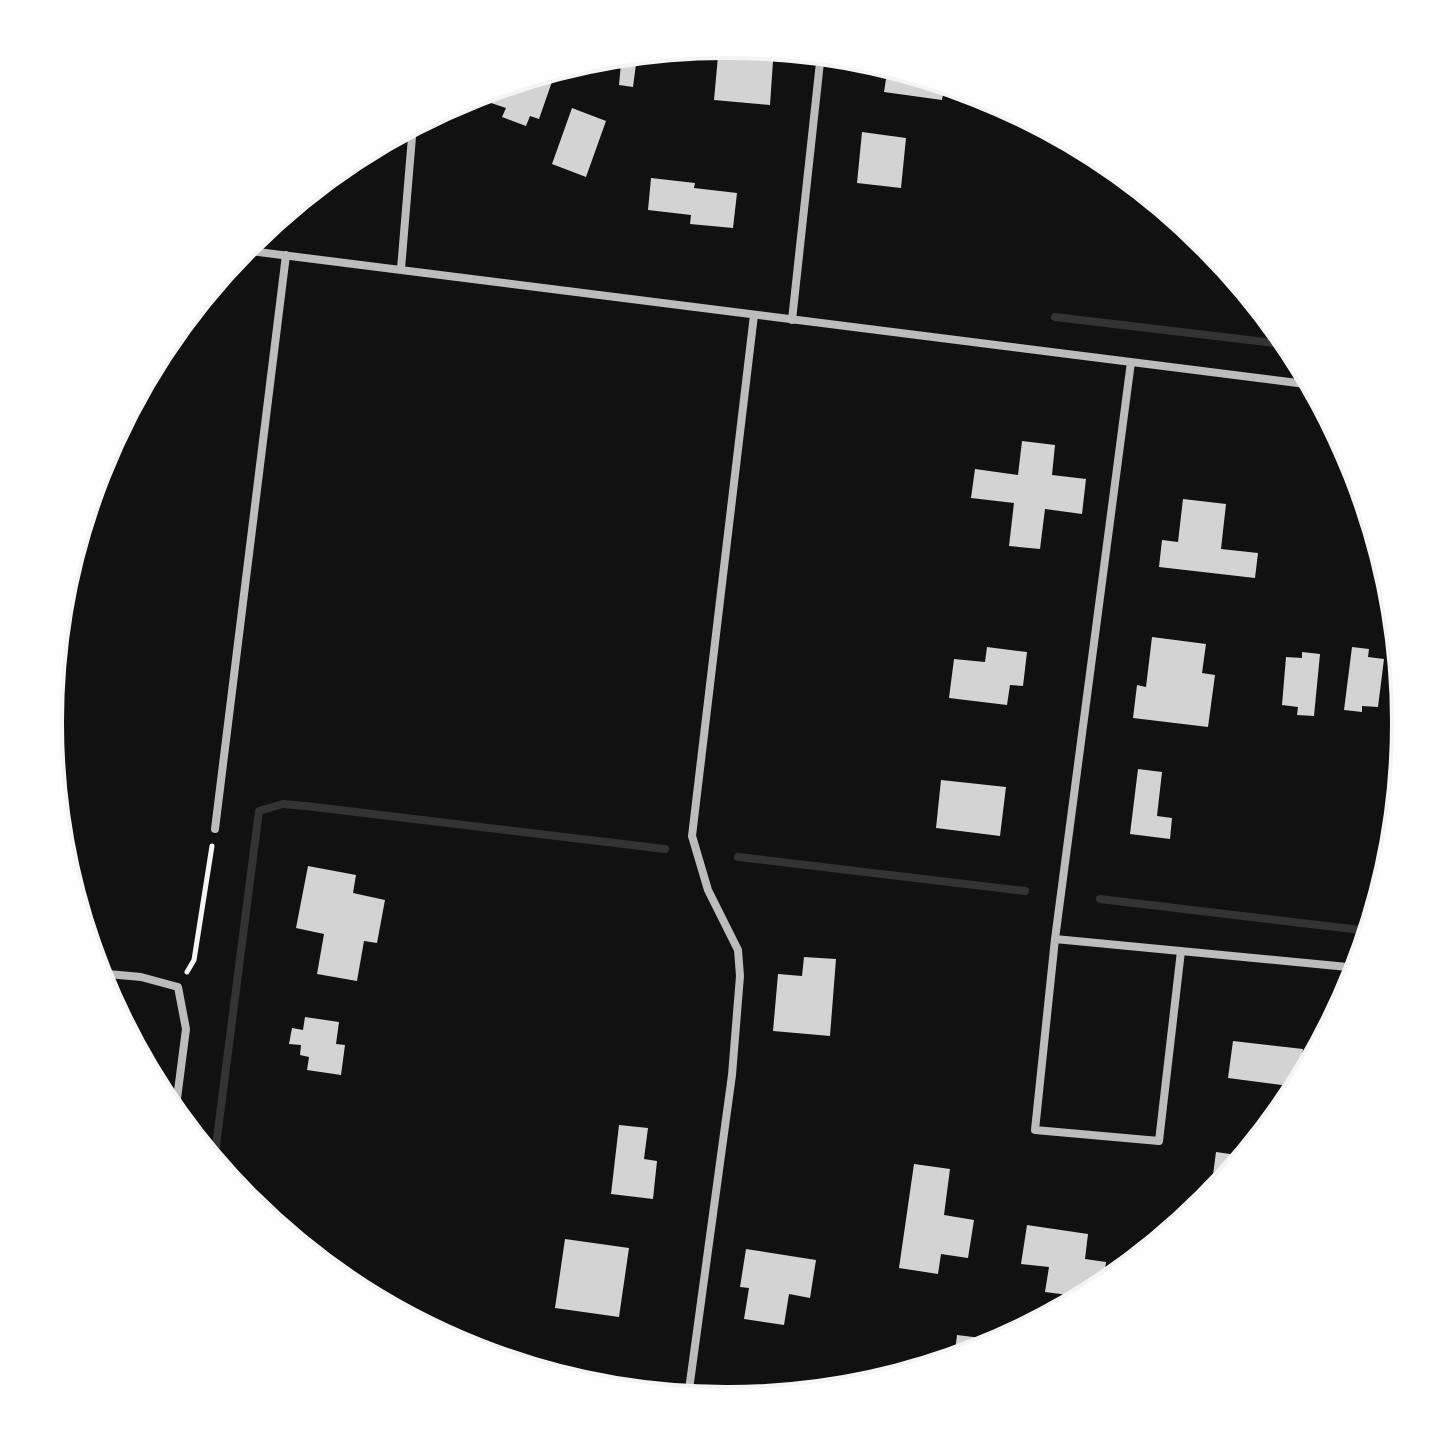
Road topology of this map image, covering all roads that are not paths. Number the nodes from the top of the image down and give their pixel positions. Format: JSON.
{"nodes":[{"id":1,"x":820,"y":65,"type":"edge"},
{"id":2,"x":412,"y":138,"type":"edge"},
{"id":3,"x":258,"y":252,"type":"edge"},
{"id":4,"x":286,"y":255,"type":"junction"},
{"id":5,"x":401,"y":269,"type":"junction"},
{"id":6,"x":754,"y":315,"type":"junction"},
{"id":7,"x":792,"y":320,"type":"junction"},
{"id":8,"x":1131,"y":362,"type":"junction"},
{"id":9,"x":1298,"y":383,"type":"edge"},
{"id":10,"x":215,"y":829,"type":"road end"},
{"id":11,"x":1055,"y":939,"type":"junction"},
{"id":12,"x":1181,"y":951,"type":"junction"},
{"id":13,"x":1345,"y":967,"type":"edge"},
{"id":14,"x":112,"y":974,"type":"edge"},
{"id":15,"x":177,"y":1096,"type":"edge"},
{"id":16,"x":689,"y":1386,"type":"edge"}],
"edges":[{"from":1,"to":7,"type":"street"},
{"from":2,"to":5,"type":"street"},
{"from":3,"to":4,"type":"street"},
{"from":4,"to":5,"type":"street"},
{"from":4,"to":10,"type":"street"},
{"from":5,"to":6,"type":"street"},
{"from":6,"to":7,"type":"street"},
{"from":6,"to":16,"type":"street"},
{"from":7,"to":8,"type":"street"},
{"from":8,"to":9,"type":"street"},
{"from":8,"to":11,"type":"street"},
{"from":11,"to":12,"type":"street"},
{"from":11,"to":12,"type":"street"},
{"from":12,"to":13,"type":"street"},
{"from":14,"to":15,"type":"street"}]}
